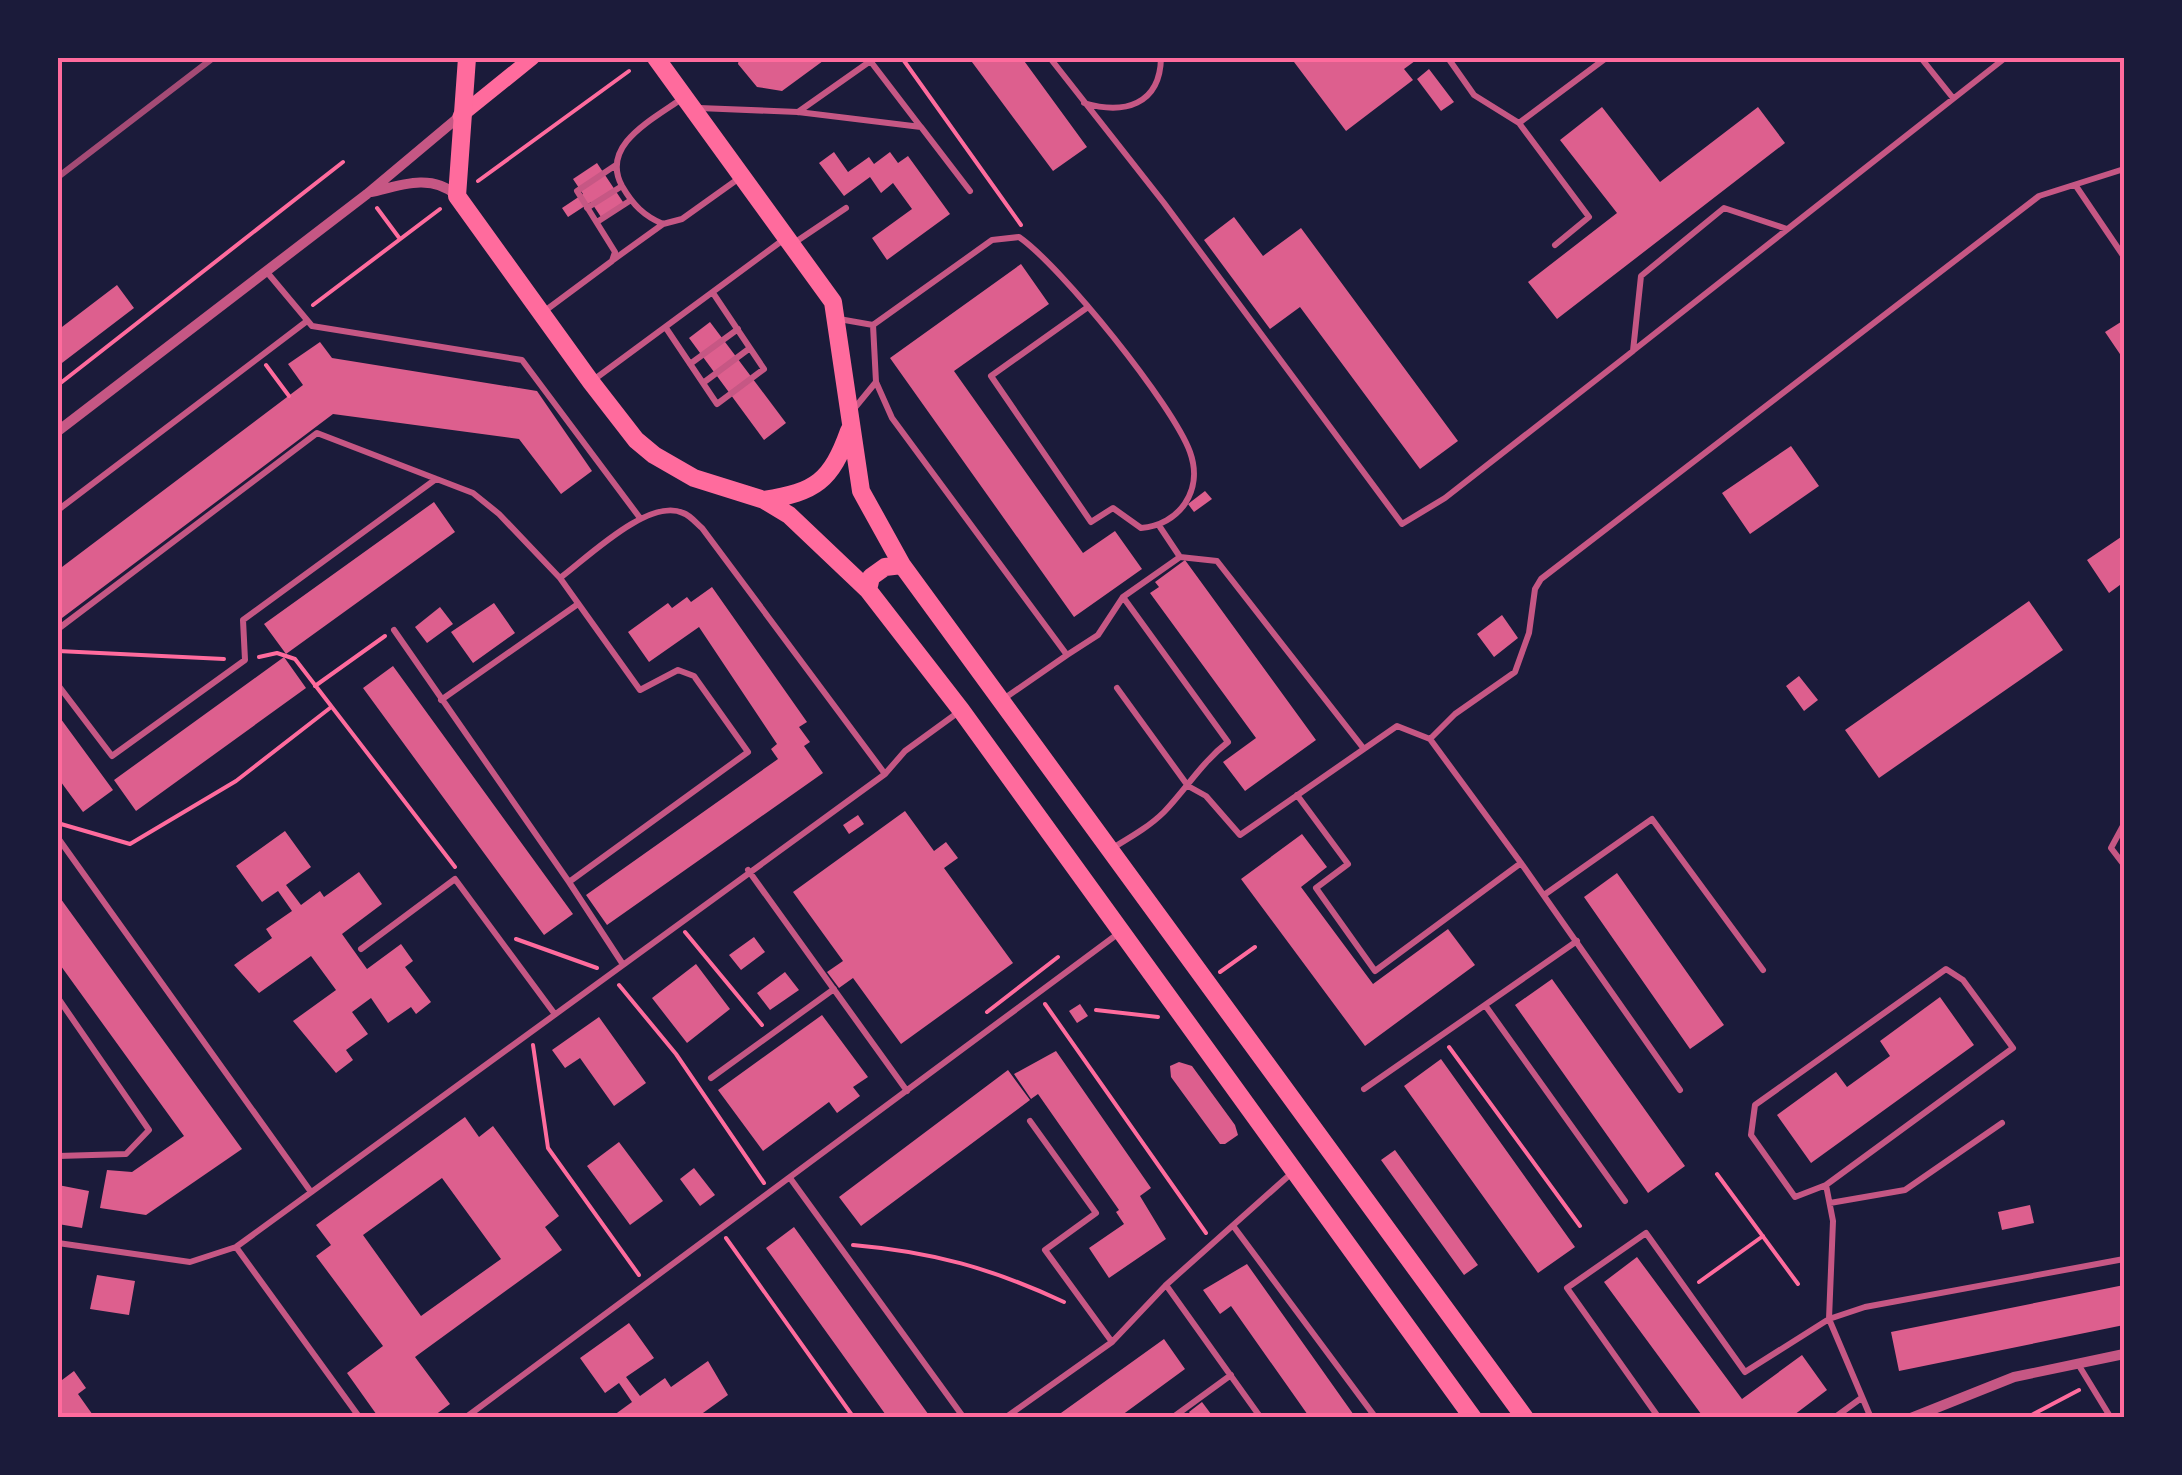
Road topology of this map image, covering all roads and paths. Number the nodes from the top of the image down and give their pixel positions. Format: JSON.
{"nodes":[{"id":1,"x":468,"y":58,"type":"edge"},
{"id":2,"x":532,"y":58,"type":"edge"},
{"id":3,"x":656,"y":58,"type":"edge"},
{"id":4,"x":902,"y":58,"type":"edge"},
{"id":5,"x":1050,"y":58,"type":"edge"},
{"id":6,"x":1161,"y":58,"type":"edge"},
{"id":7,"x":1448,"y":58,"type":"edge"},
{"id":8,"x":1606,"y":58,"type":"edge"},
{"id":9,"x":1921,"y":58,"type":"edge"},
{"id":10,"x":2005,"y":58,"type":"edge"},
{"id":11,"x":868,"y":60,"type":"edge"},
{"id":12,"x":629,"y":70,"type":"dead end"},
{"id":13,"x":1953,"y":98,"type":"junction"},
{"id":14,"x":690,"y":102,"type":"junction"},
{"id":15,"x":1083,"y":103,"type":"junction"},
{"id":16,"x":798,"y":112,"type":"junction"},
{"id":17,"x":460,"y":116,"type":"junction"},
{"id":18,"x":1519,"y":123,"type":"junction"},
{"id":19,"x":921,"y":127,"type":"junction"},
{"id":20,"x":343,"y":162,"type":"dead end"},
{"id":21,"x":616,"y":165,"type":"junction"},
{"id":22,"x":2124,"y":169,"type":"edge"},
{"id":23,"x":743,"y":175,"type":"junction"},
{"id":24,"x":622,"y":186,"type":"junction"},
{"id":25,"x":2076,"y":186,"type":"junction"},
{"id":26,"x":464,"y":191,"type":"junction"},
{"id":27,"x":970,"y":191,"type":"dead end"},
{"id":28,"x":370,"y":199,"type":"junction"},
{"id":29,"x":631,"y":200,"type":"junction"},
{"id":30,"x":588,"y":208,"type":"junction"},
{"id":31,"x":846,"y":208,"type":"dead end"},
{"id":32,"x":597,"y":222,"type":"junction"},
{"id":33,"x":663,"y":224,"type":"junction"},
{"id":34,"x":1787,"y":229,"type":"junction"},
{"id":35,"x":400,"y":239,"type":"dead end"},
{"id":36,"x":791,"y":240,"type":"junction"},
{"id":37,"x":1555,"y":245,"type":"dead end"},
{"id":38,"x":1041,"y":253,"type":"junction"},
{"id":39,"x":2124,"y":257,"type":"edge"},
{"id":40,"x":612,"y":261,"type":"junction"},
{"id":41,"x":266,"y":271,"type":"junction"},
{"id":42,"x":713,"y":293,"type":"junction"},
{"id":43,"x":1088,"y":308,"type":"junction"},
{"id":44,"x":541,"y":314,"type":"junction"},
{"id":45,"x":839,"y":318,"type":"junction"},
{"id":46,"x":307,"y":320,"type":"junction"},
{"id":47,"x":873,"y":325,"type":"junction"},
{"id":48,"x":666,"y":328,"type":"junction"},
{"id":49,"x":738,"y":329,"type":"junction"},
{"id":50,"x":750,"y":348,"type":"junction"},
{"id":51,"x":1633,"y":351,"type":"junction"},
{"id":52,"x":260,"y":356,"type":"junction"},
{"id":53,"x":690,"y":364,"type":"junction"},
{"id":54,"x":591,"y":382,"type":"junction"},
{"id":55,"x":876,"y":382,"type":"junction"},
{"id":56,"x":703,"y":383,"type":"junction"},
{"id":57,"x":58,"y":385,"type":"edge"},
{"id":58,"x":288,"y":396,"type":"dead end"},
{"id":59,"x":849,"y":423,"type":"junction"},
{"id":60,"x":58,"y":431,"type":"edge"},
{"id":61,"x":436,"y":479,"type":"junction"},
{"id":62,"x":764,"y":500,"type":"junction"},
{"id":63,"x":58,"y":510,"type":"edge"},
{"id":64,"x":640,"y":518,"type":"junction"},
{"id":65,"x":1160,"y":526,"type":"junction"},
{"id":66,"x":1180,"y":557,"type":"junction"},
{"id":67,"x":902,"y":565,"type":"junction"},
{"id":68,"x":560,"y":578,"type":"junction"},
{"id":69,"x":868,"y":590,"type":"junction"},
{"id":70,"x":1123,"y":597,"type":"junction"},
{"id":71,"x":578,"y":604,"type":"junction"},
{"id":72,"x":58,"y":629,"type":"edge"},
{"id":73,"x":394,"y":630,"type":"joint"},
{"id":74,"x":58,"y":651,"type":"edge"},
{"id":75,"x":1067,"y":655,"type":"junction"},
{"id":76,"x":246,"y":660,"type":"junction"},
{"id":77,"x":58,"y":684,"type":"edge"},
{"id":78,"x":315,"y":686,"type":"junction"},
{"id":79,"x":1117,"y":688,"type":"dead end"},
{"id":80,"x":441,"y":700,"type":"junction"},
{"id":81,"x":1001,"y":701,"type":"junction"},
{"id":82,"x":331,"y":707,"type":"junction"},
{"id":83,"x":961,"y":710,"type":"junction"},
{"id":84,"x":1430,"y":740,"type":"junction"},
{"id":85,"x":1364,"y":749,"type":"junction"},
{"id":86,"x":885,"y":774,"type":"junction"},
{"id":87,"x":1188,"y":786,"type":"junction"},
{"id":88,"x":1297,"y":795,"type":"junction"},
{"id":89,"x":58,"y":819,"type":"edge"},
{"id":90,"x":2124,"y":824,"type":"edge"},
{"id":91,"x":58,"y":838,"type":"edge"},
{"id":92,"x":1110,"y":850,"type":"junction"},
{"id":93,"x":1521,"y":864,"type":"junction"},
{"id":94,"x":2124,"y":865,"type":"edge"},
{"id":95,"x":748,"y":870,"type":"junction"},
{"id":96,"x":460,"y":872,"type":"dead end"},
{"id":97,"x":569,"y":882,"type":"junction"},
{"id":98,"x":1544,"y":896,"type":"junction"},
{"id":99,"x":1120,"y":932,"type":"junction"},
{"id":100,"x":514,"y":938,"type":"dead end"},
{"id":101,"x":1578,"y":941,"type":"junction"},
{"id":102,"x":1255,"y":947,"type":"dead end"},
{"id":103,"x":361,"y":948,"type":"dead end"},
{"id":104,"x":622,"y":963,"type":"junction"},
{"id":105,"x":1763,"y":970,"type":"dead end"},
{"id":106,"x":608,"y":972,"type":"junction"},
{"id":107,"x":1220,"y":972,"type":"dead end"},
{"id":108,"x":834,"y":989,"type":"junction"},
{"id":109,"x":1037,"y":994,"type":"junction"},
{"id":110,"x":58,"y":998,"type":"edge"},
{"id":111,"x":1485,"y":1005,"type":"junction"},
{"id":112,"x":1096,"y":1010,"type":"dead end"},
{"id":113,"x":554,"y":1013,"type":"junction"},
{"id":114,"x":1158,"y":1017,"type":"dead end"},
{"id":115,"x":530,"y":1030,"type":"junction"},
{"id":116,"x":1448,"y":1046,"type":"dead end"},
{"id":117,"x":711,"y":1078,"type":"dead end"},
{"id":118,"x":1364,"y":1090,"type":"dead end"},
{"id":119,"x":1680,"y":1090,"type":"dead end"},
{"id":120,"x":907,"y":1092,"type":"junction"},
{"id":121,"x":1030,"y":1120,"type":"dead end"},
{"id":122,"x":2002,"y":1123,"type":"dead end"},
{"id":123,"x":58,"y":1156,"type":"edge"},
{"id":124,"x":1295,"y":1170,"type":"junction"},
{"id":125,"x":1718,"y":1174,"type":"dead end"},
{"id":126,"x":764,"y":1178,"type":"dead end"},
{"id":127,"x":790,"y":1178,"type":"junction"},
{"id":128,"x":1826,"y":1186,"type":"junction"},
{"id":129,"x":310,"y":1192,"type":"junction"},
{"id":130,"x":1624,"y":1201,"type":"dead end"},
{"id":131,"x":1830,"y":1203,"type":"junction"},
{"id":132,"x":1580,"y":1226,"type":"dead end"},
{"id":133,"x":1234,"y":1227,"type":"junction"},
{"id":134,"x":720,"y":1230,"type":"junction"},
{"id":135,"x":1764,"y":1236,"type":"junction"},
{"id":136,"x":58,"y":1243,"type":"edge"},
{"id":137,"x":838,"y":1244,"type":"junction"},
{"id":138,"x":1215,"y":1246,"type":"junction"},
{"id":139,"x":236,"y":1247,"type":"junction"},
{"id":140,"x":2124,"y":1258,"type":"edge"},
{"id":141,"x":646,"y":1284,"type":"junction"},
{"id":142,"x":1798,"y":1284,"type":"dead end"},
{"id":143,"x":1166,"y":1286,"type":"junction"},
{"id":144,"x":1688,"y":1291,"type":"junction"},
{"id":145,"x":1091,"y":1314,"type":"junction"},
{"id":146,"x":1828,"y":1319,"type":"junction"},
{"id":147,"x":1112,"y":1342,"type":"junction"},
{"id":148,"x":2124,"y":1354,"type":"edge"},
{"id":149,"x":2077,"y":1362,"type":"junction"},
{"id":150,"x":1231,"y":1375,"type":"junction"},
{"id":151,"x":2090,"y":1385,"type":"junction"},
{"id":152,"x":1860,"y":1399,"type":"junction"},
{"id":153,"x":360,"y":1418,"type":"edge"},
{"id":154,"x":465,"y":1418,"type":"edge"},
{"id":155,"x":854,"y":1418,"type":"edge"},
{"id":156,"x":964,"y":1418,"type":"edge"},
{"id":157,"x":1005,"y":1418,"type":"edge"},
{"id":158,"x":1172,"y":1418,"type":"edge"},
{"id":159,"x":1262,"y":1418,"type":"edge"},
{"id":160,"x":1376,"y":1418,"type":"edge"},
{"id":161,"x":1473,"y":1418,"type":"edge"},
{"id":162,"x":1526,"y":1418,"type":"edge"},
{"id":163,"x":1659,"y":1418,"type":"edge"},
{"id":164,"x":1834,"y":1418,"type":"edge"},
{"id":165,"x":1871,"y":1418,"type":"edge"},
{"id":166,"x":1911,"y":1418,"type":"edge"},
{"id":167,"x":2026,"y":1418,"type":"edge"},
{"id":168,"x":2111,"y":1418,"type":"edge"}],
"edges":[{"from":1,"to":17,"type":"main road"},
{"from":2,"to":17,"type":"main road"},
{"from":3,"to":14,"type":"main road"},
{"from":4,"to":38,"type":"path"},
{"from":5,"to":15,"type":"lane"},
{"from":6,"to":15,"type":"lane"},
{"from":7,"to":18,"type":"lane"},
{"from":8,"to":18,"type":"lane"},
{"from":9,"to":13,"type":"lane"},
{"from":10,"to":13,"type":"lane"},
{"from":11,"to":16,"type":"lane"},
{"from":11,"to":19,"type":"lane"},
{"from":12,"to":26,"type":"path"},
{"from":13,"to":34,"type":"lane"},
{"from":14,"to":16,"type":"lane"},
{"from":14,"to":21,"type":"lane"},
{"from":14,"to":23,"type":"main road"},
{"from":15,"to":51,"type":"lane"},
{"from":16,"to":19,"type":"lane"},
{"from":17,"to":26,"type":"main road"},
{"from":17,"to":28,"type":"street"},
{"from":18,"to":37,"type":"lane"},
{"from":19,"to":27,"type":"lane"},
{"from":20,"to":57,"type":"path"},
{"from":21,"to":24,"type":"lane"},
{"from":21,"to":30,"type":"lane"},
{"from":22,"to":25,"type":"lane"},
{"from":23,"to":33,"type":"lane"},
{"from":23,"to":36,"type":"main road"},
{"from":24,"to":29,"type":"lane"},
{"from":24,"to":30,"type":"lane"},
{"from":25,"to":39,"type":"lane"},
{"from":25,"to":84,"type":"lane"},
{"from":26,"to":28,"type":"street"},
{"from":26,"to":44,"type":"main road"},
{"from":28,"to":35,"type":"path"},
{"from":28,"to":41,"type":"street"},
{"from":29,"to":32,"type":"lane"},
{"from":29,"to":33,"type":"lane"},
{"from":30,"to":32,"type":"lane"},
{"from":31,"to":36,"type":"lane"},
{"from":32,"to":40,"type":"lane"},
{"from":33,"to":40,"type":"lane"},
{"from":34,"to":51,"type":"lane"},
{"from":34,"to":51,"type":"lane"},
{"from":36,"to":42,"type":"lane"},
{"from":36,"to":45,"type":"main road"},
{"from":38,"to":43,"type":"lane"},
{"from":38,"to":47,"type":"lane"},
{"from":40,"to":44,"type":"lane"},
{"from":41,"to":46,"type":"lane"},
{"from":41,"to":60,"type":"street"},
{"from":42,"to":48,"type":"lane"},
{"from":42,"to":49,"type":"lane"},
{"from":43,"to":65,"type":"lane"},
{"from":43,"to":65,"type":"lane"},
{"from":44,"to":54,"type":"main road"},
{"from":45,"to":47,"type":"lane"},
{"from":45,"to":59,"type":"main road"},
{"from":46,"to":52,"type":"lane"},
{"from":46,"to":64,"type":"lane"},
{"from":47,"to":55,"type":"lane"},
{"from":48,"to":53,"type":"lane"},
{"from":48,"to":54,"type":"lane"},
{"from":49,"to":50,"type":"lane"},
{"from":49,"to":53,"type":"lane"},
{"from":50,"to":56,"type":"lane"},
{"from":50,"to":56,"type":"lane"},
{"from":52,"to":58,"type":"path"},
{"from":52,"to":63,"type":"lane"},
{"from":53,"to":56,"type":"lane"},
{"from":54,"to":62,"type":"main road"},
{"from":55,"to":59,"type":"lane"},
{"from":55,"to":75,"type":"lane"},
{"from":59,"to":62,"type":"main road"},
{"from":59,"to":67,"type":"main road"},
{"from":61,"to":68,"type":"lane"},
{"from":61,"to":72,"type":"lane"},
{"from":61,"to":76,"type":"lane"},
{"from":62,"to":69,"type":"main road"},
{"from":64,"to":68,"type":"lane"},
{"from":64,"to":86,"type":"lane"},
{"from":65,"to":66,"type":"lane"},
{"from":66,"to":70,"type":"lane"},
{"from":66,"to":85,"type":"lane"},
{"from":67,"to":69,"type":"main road"},
{"from":67,"to":81,"type":"main road"},
{"from":68,"to":71,"type":"lane"},
{"from":69,"to":83,"type":"main road"},
{"from":70,"to":75,"type":"lane"},
{"from":70,"to":87,"type":"lane"},
{"from":71,"to":80,"type":"lane"},
{"from":71,"to":97,"type":"lane"},
{"from":73,"to":78,"type":"path"},
{"from":73,"to":80,"type":"lane"},
{"from":74,"to":76,"type":"path"},
{"from":75,"to":81,"type":"lane"},
{"from":76,"to":77,"type":"lane"},
{"from":76,"to":78,"type":"path"},
{"from":78,"to":82,"type":"path"},
{"from":79,"to":87,"type":"lane"},
{"from":80,"to":97,"type":"lane"},
{"from":81,"to":92,"type":"main road"},
{"from":82,"to":89,"type":"path"},
{"from":82,"to":96,"type":"path"},
{"from":83,"to":86,"type":"lane"},
{"from":83,"to":99,"type":"main road"},
{"from":84,"to":85,"type":"lane"},
{"from":84,"to":93,"type":"lane"},
{"from":85,"to":88,"type":"lane"},
{"from":86,"to":95,"type":"lane"},
{"from":87,"to":88,"type":"lane"},
{"from":87,"to":92,"type":"lane"},
{"from":88,"to":93,"type":"lane"},
{"from":90,"to":94,"type":"lane"},
{"from":91,"to":129,"type":"lane"},
{"from":92,"to":162,"type":"main road"},
{"from":93,"to":98,"type":"lane"},
{"from":95,"to":104,"type":"lane"},
{"from":95,"to":108,"type":"lane"},
{"from":97,"to":104,"type":"lane"},
{"from":98,"to":101,"type":"lane"},
{"from":98,"to":105,"type":"lane"},
{"from":99,"to":109,"type":"lane"},
{"from":99,"to":124,"type":"main road"},
{"from":100,"to":106,"type":"path"},
{"from":101,"to":111,"type":"lane"},
{"from":101,"to":119,"type":"lane"},
{"from":102,"to":107,"type":"path"},
{"from":103,"to":113,"type":"lane"},
{"from":104,"to":106,"type":"lane"},
{"from":106,"to":113,"type":"lane"},
{"from":106,"to":126,"type":"path"},
{"from":108,"to":117,"type":"lane"},
{"from":108,"to":120,"type":"lane"},
{"from":109,"to":120,"type":"lane"},
{"from":109,"to":138,"type":"path"},
{"from":110,"to":123,"type":"lane"},
{"from":111,"to":118,"type":"lane"},
{"from":111,"to":130,"type":"lane"},
{"from":112,"to":114,"type":"path"},
{"from":113,"to":115,"type":"lane"},
{"from":115,"to":129,"type":"lane"},
{"from":115,"to":141,"type":"path"},
{"from":116,"to":132,"type":"path"},
{"from":120,"to":127,"type":"lane"},
{"from":121,"to":145,"type":"lane"},
{"from":122,"to":131,"type":"lane"},
{"from":124,"to":133,"type":"lane"},
{"from":124,"to":161,"type":"main road"},
{"from":125,"to":135,"type":"path"},
{"from":127,"to":134,"type":"lane"},
{"from":127,"to":137,"type":"lane"},
{"from":128,"to":128,"type":"lane"},
{"from":128,"to":131,"type":"lane"},
{"from":129,"to":139,"type":"lane"},
{"from":131,"to":146,"type":"lane"},
{"from":133,"to":138,"type":"lane"},
{"from":133,"to":160,"type":"lane"},
{"from":134,"to":141,"type":"lane"},
{"from":134,"to":155,"type":"path"},
{"from":135,"to":142,"type":"path"},
{"from":135,"to":144,"type":"path"},
{"from":136,"to":139,"type":"lane"},
{"from":137,"to":145,"type":"path"},
{"from":137,"to":156,"type":"lane"},
{"from":138,"to":143,"type":"lane"},
{"from":139,"to":153,"type":"lane"},
{"from":140,"to":146,"type":"lane"},
{"from":141,"to":154,"type":"lane"},
{"from":143,"to":147,"type":"lane"},
{"from":143,"to":150,"type":"lane"},
{"from":144,"to":146,"type":"lane"},
{"from":144,"to":163,"type":"lane"},
{"from":145,"to":147,"type":"lane"},
{"from":146,"to":152,"type":"lane"},
{"from":147,"to":157,"type":"lane"},
{"from":148,"to":149,"type":"street"},
{"from":149,"to":151,"type":"lane"},
{"from":149,"to":166,"type":"street"},
{"from":150,"to":158,"type":"lane"},
{"from":150,"to":159,"type":"lane"},
{"from":151,"to":167,"type":"path"},
{"from":151,"to":168,"type":"lane"},
{"from":152,"to":164,"type":"lane"},
{"from":152,"to":165,"type":"lane"}]}
